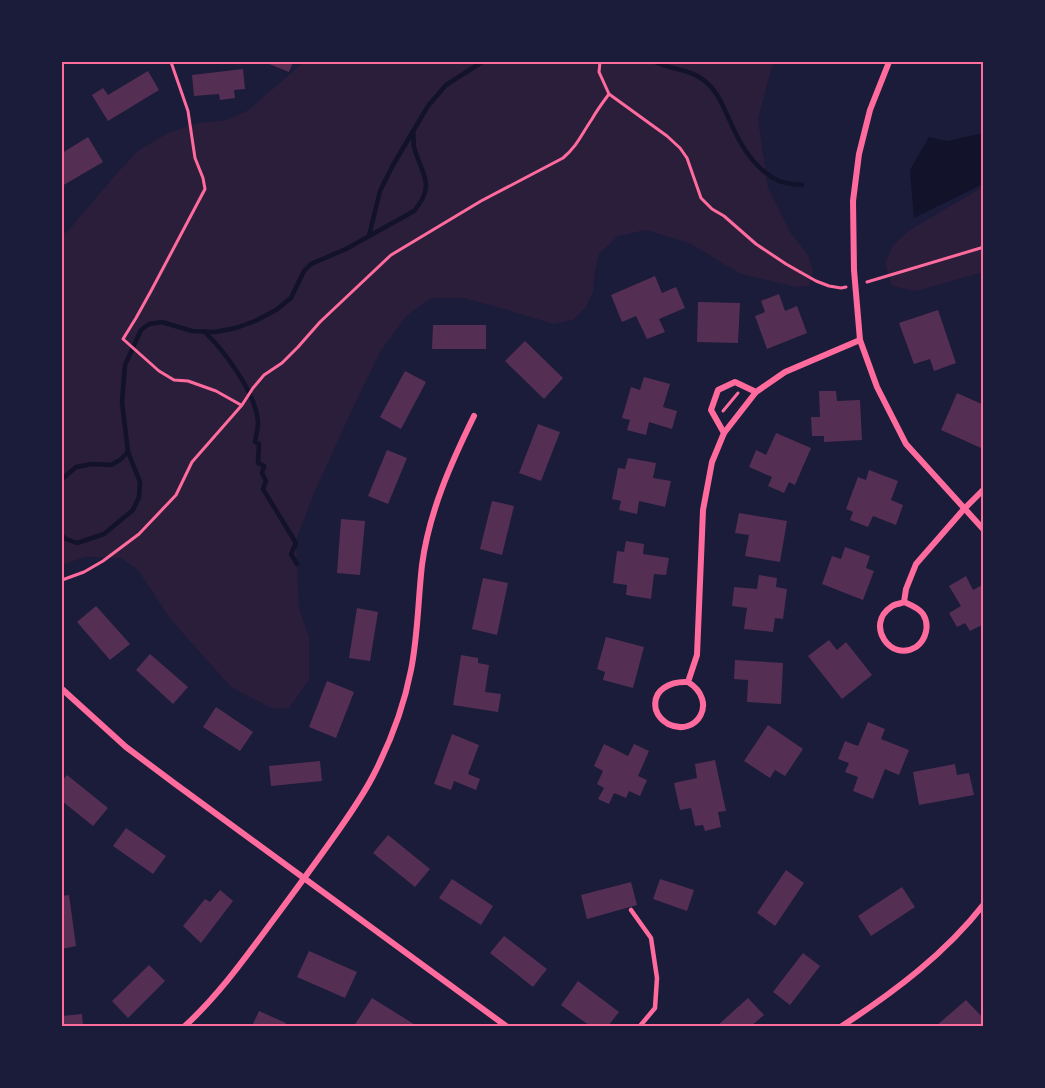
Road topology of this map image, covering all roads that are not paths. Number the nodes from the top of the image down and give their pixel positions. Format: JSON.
{"nodes":[{"id":1,"x":889,"y":62,"type":"edge"},
{"id":2,"x":860,"y":340,"type":"junction"},
{"id":3,"x":756,"y":392,"type":"junction"},
{"id":4,"x":474,"y":416,"type":"dead end"},
{"id":5,"x":724,"y":433,"type":"junction"},
{"id":6,"x":984,"y":489,"type":"edge"},
{"id":7,"x":964,"y":509,"type":"junction"},
{"id":8,"x":984,"y":530,"type":"edge"},
{"id":9,"x":904,"y":602,"type":"junction"},
{"id":10,"x":688,"y":682,"type":"junction"},
{"id":11,"x":62,"y":689,"type":"edge"},
{"id":12,"x":304,"y":879,"type":"junction"},
{"id":13,"x":984,"y":903,"type":"edge"},
{"id":14,"x":631,"y":910,"type":"dead end"},
{"id":15,"x":185,"y":1026,"type":"edge"},
{"id":16,"x":506,"y":1026,"type":"edge"},
{"id":17,"x":639,"y":1026,"type":"edge"},
{"id":18,"x":842,"y":1026,"type":"edge"}],
"edges":[{"from":1,"to":2,"type":"street"},
{"from":2,"to":3,"type":"street"},
{"from":2,"to":7,"type":"street"},
{"from":3,"to":5,"type":"street"},
{"from":3,"to":5,"type":"street"},
{"from":4,"to":12,"type":"street"},
{"from":5,"to":10,"type":"street"},
{"from":6,"to":7,"type":"street"},
{"from":7,"to":8,"type":"street"},
{"from":7,"to":9,"type":"street"},
{"from":9,"to":9,"type":"street"},
{"from":10,"to":10,"type":"street"},
{"from":11,"to":12,"type":"street"},
{"from":12,"to":15,"type":"street"},
{"from":12,"to":16,"type":"street"},
{"from":13,"to":18,"type":"street"},
{"from":14,"to":17,"type":"lane"}]}
